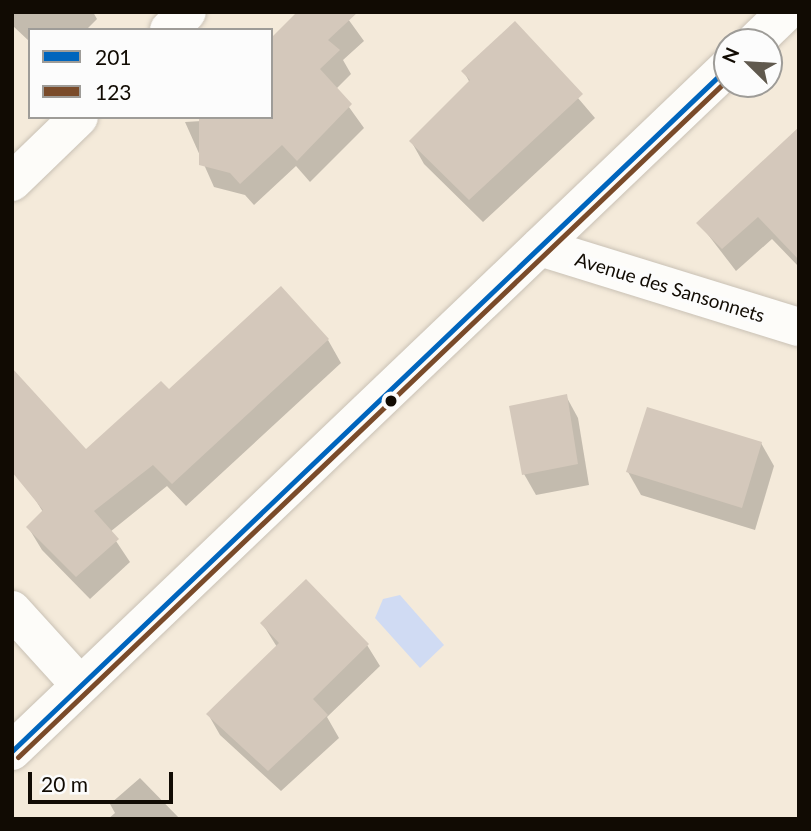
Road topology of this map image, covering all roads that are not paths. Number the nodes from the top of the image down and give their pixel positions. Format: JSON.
{"nodes":[{"id":1,"x":187,"y":12,"type":"edge"},
{"id":2,"x":786,"y":12,"type":"edge"},
{"id":3,"x":171,"y":28,"type":"edge"},
{"id":4,"x":769,"y":28,"type":"edge"},
{"id":5,"x":713,"y":81,"type":"edge"},
{"id":6,"x":77,"y":119,"type":"edge"},
{"id":7,"x":12,"y":182,"type":"edge"},
{"id":8,"x":540,"y":247,"type":"junction"},
{"id":9,"x":799,"y":327,"type":"edge"},
{"id":10,"x":12,"y":610,"type":"edge"},
{"id":11,"x":80,"y":685,"type":"junction"},
{"id":12,"x":12,"y":751,"type":"edge"}],
"edges":[{"from":1,"to":3,"type":"street"},
{"from":2,"to":4,"type":"street"},
{"from":5,"to":8,"type":"street"},
{"from":6,"to":7,"type":"street"},
{"from":8,"to":9,"type":"street","name":"Avenue des Sansonnets"},
{"from":8,"to":11,"type":"street"},
{"from":10,"to":11,"type":"street"},
{"from":11,"to":12,"type":"street"}]}
